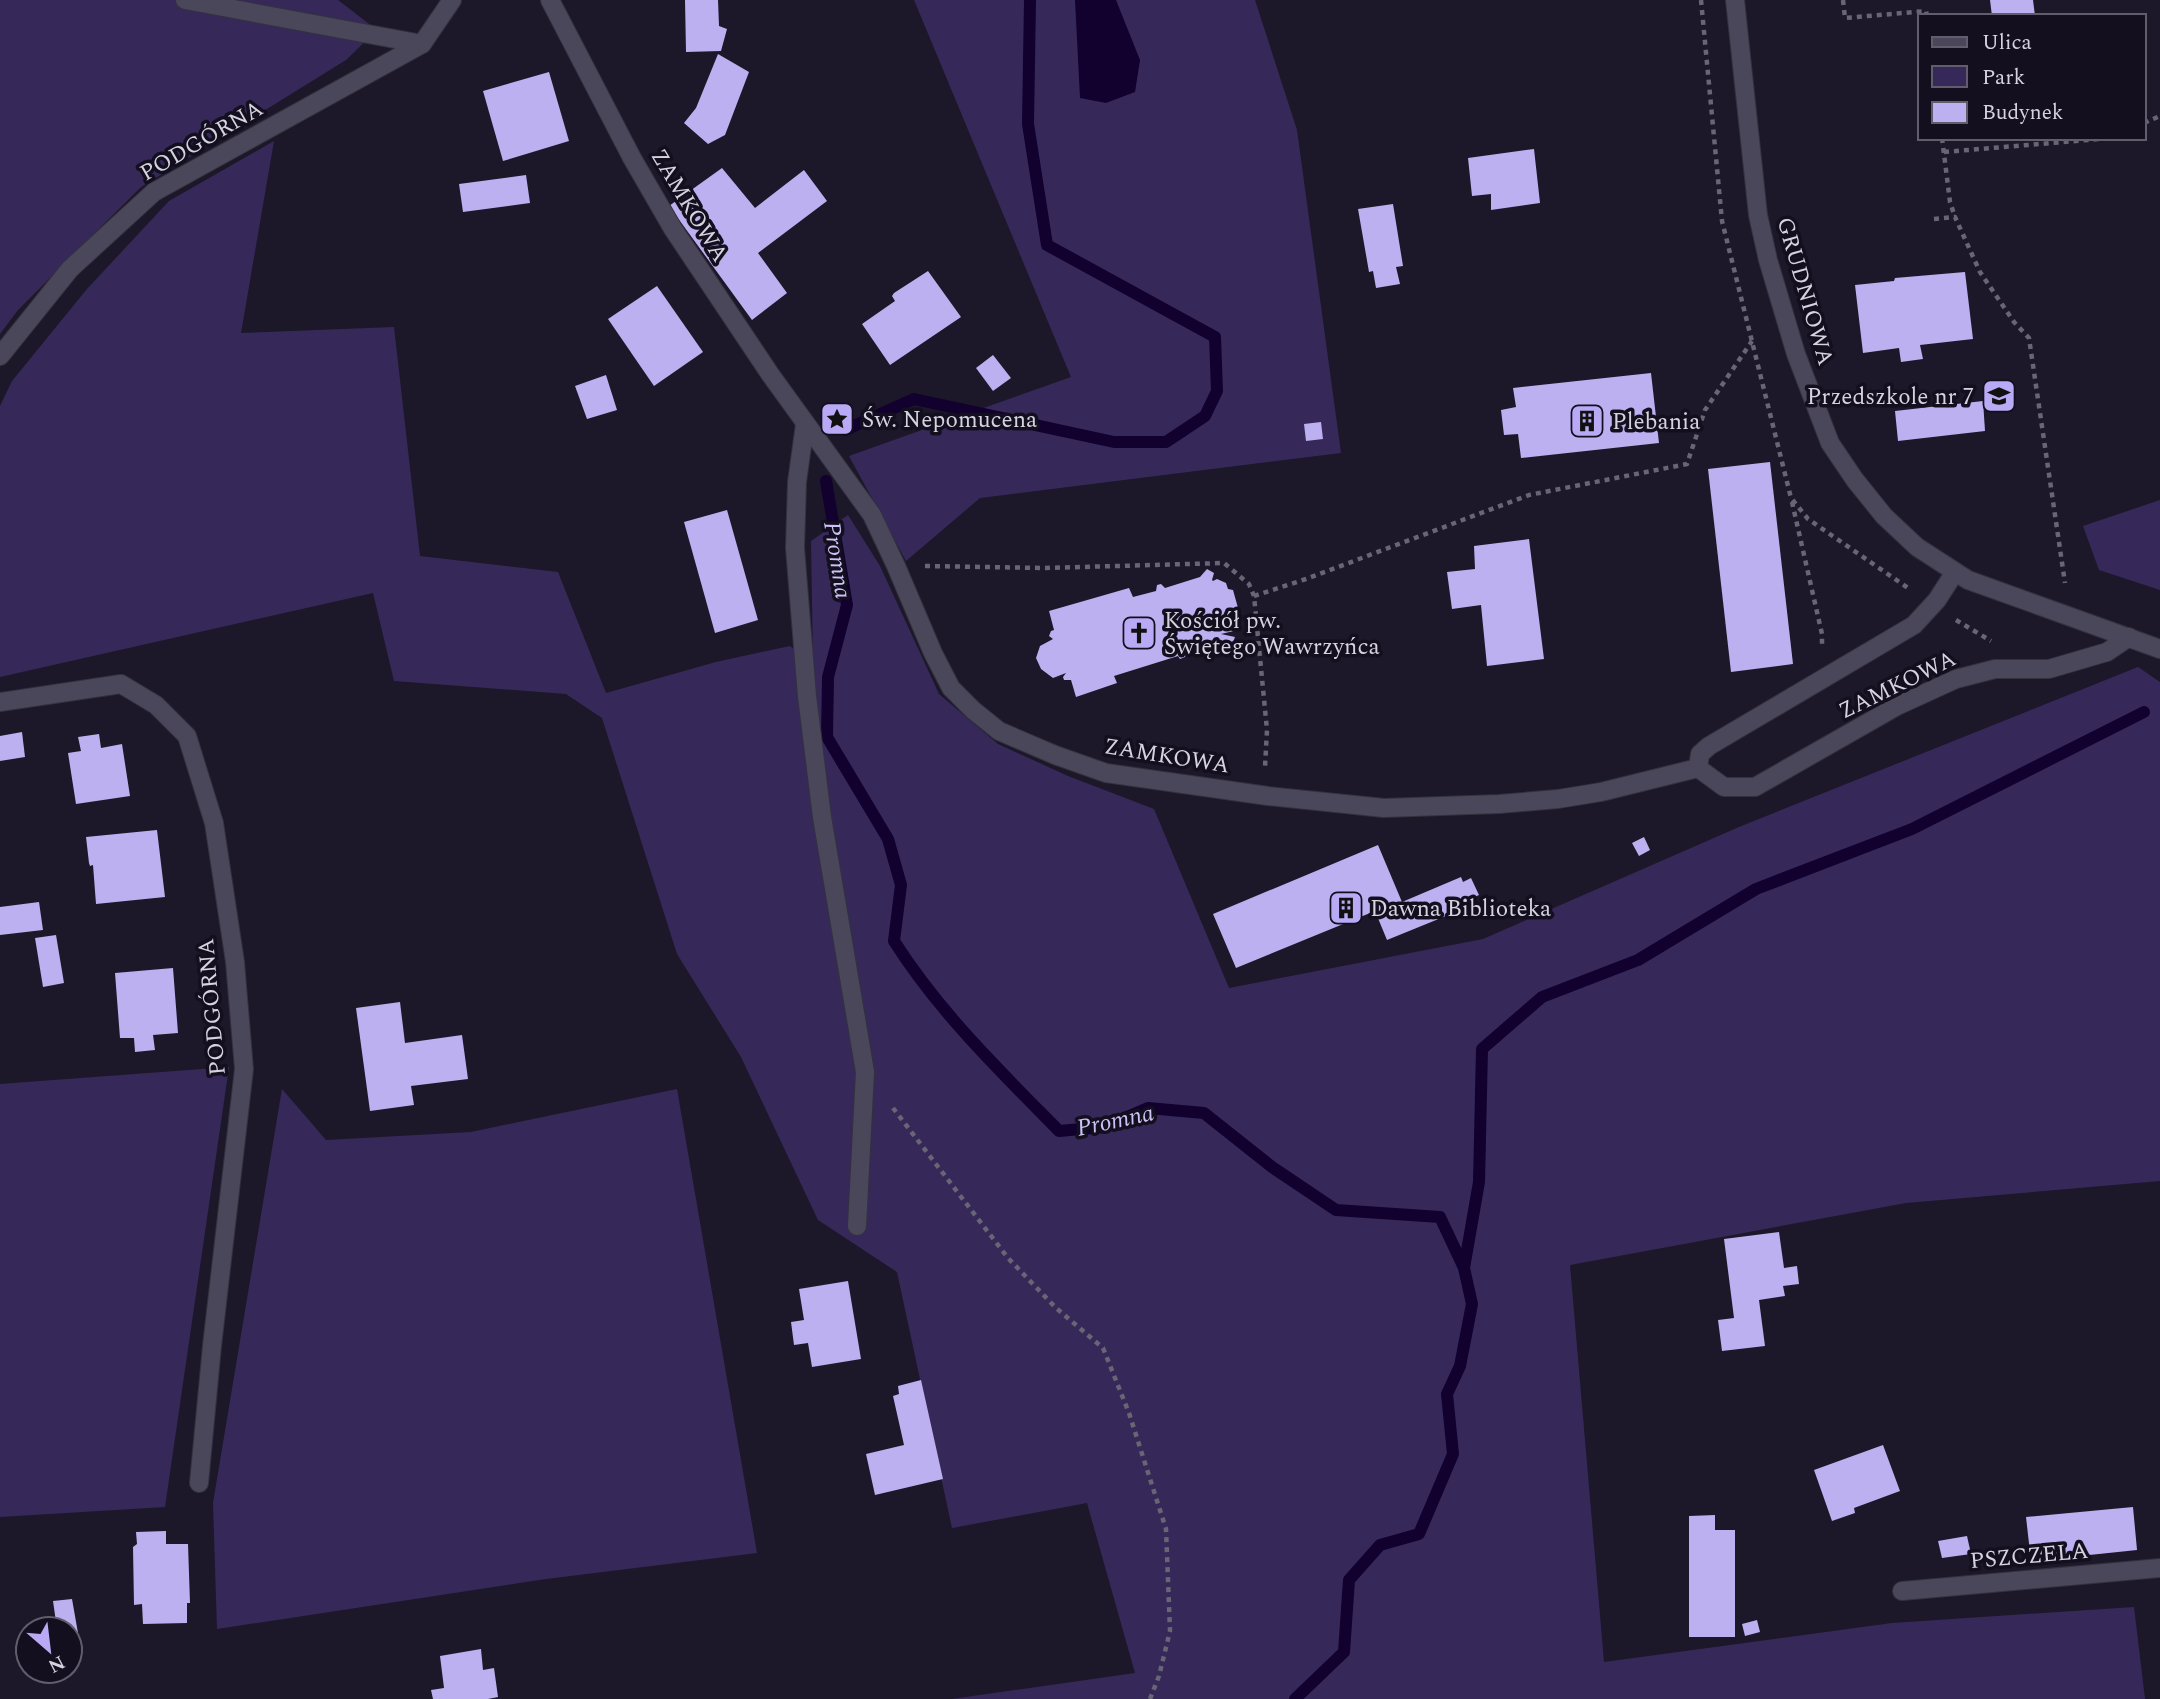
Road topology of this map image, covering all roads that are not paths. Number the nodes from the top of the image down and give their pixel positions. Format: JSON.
{"nodes":[{"id":1,"x":185,"y":0,"type":"edge"},
{"id":2,"x":452,"y":0,"type":"edge"},
{"id":3,"x":550,"y":0,"type":"edge"},
{"id":4,"x":1735,"y":0,"type":"edge"},
{"id":5,"x":422,"y":44,"type":"junction"},
{"id":6,"x":0,"y":356,"type":"edge"},
{"id":7,"x":806,"y":424,"type":"junction"},
{"id":8,"x":1955,"y":572,"type":"junction"},
{"id":9,"x":2129,"y":637,"type":"junction"},
{"id":10,"x":2160,"y":649,"type":"edge"},
{"id":11,"x":0,"y":702,"type":"edge"},
{"id":12,"x":1698,"y":768,"type":"junction"},
{"id":13,"x":857,"y":1226,"type":"dead end"},
{"id":14,"x":199,"y":1483,"type":"dead end"},
{"id":15,"x":2160,"y":1568,"type":"edge"},
{"id":16,"x":1902,"y":1591,"type":"dead end"}],
"edges":[{"from":1,"to":5,"type":"street"},
{"from":2,"to":5,"type":"street","name":"PODGÓRNA"},
{"from":3,"to":7,"type":"street","name":"ZAMKOWA"},
{"from":4,"to":8,"type":"street","name":"GRUDNIOWA"},
{"from":5,"to":6,"type":"street","name":"PODGÓRNA"},
{"from":7,"to":12,"type":"street","name":"ZAMKOWA"},
{"from":7,"to":13,"type":"street"},
{"from":8,"to":9,"type":"street","name":"GRUDNIOWA"},
{"from":8,"to":12,"type":"street","name":"ZAMKOWA"},
{"from":9,"to":10,"type":"street","name":"GRUDNIOWA"},
{"from":9,"to":12,"type":"street","name":"ZAMKOWA"},
{"from":11,"to":14,"type":"street","name":"PODGÓRNA"},
{"from":15,"to":16,"type":"street","name":"PSZCZELA"}]}
